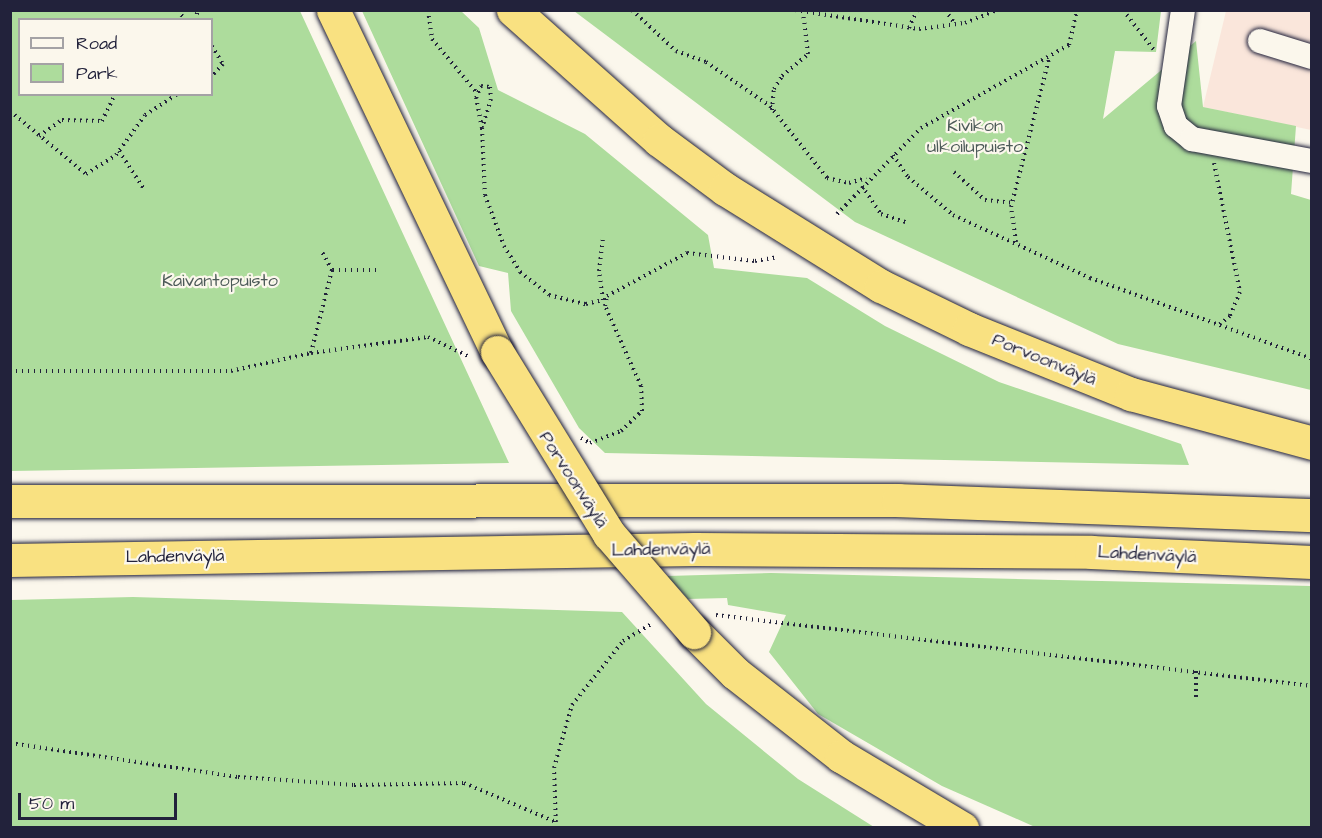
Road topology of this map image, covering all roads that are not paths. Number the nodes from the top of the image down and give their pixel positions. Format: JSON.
{"nodes":[{"id":1,"x":333,"y":10,"type":"edge"},
{"id":2,"x":513,"y":10,"type":"edge"},
{"id":3,"x":1183,"y":10,"type":"edge"},
{"id":4,"x":1260,"y":41,"type":"dead end"},
{"id":5,"x":1311,"y":57,"type":"edge"},
{"id":6,"x":1311,"y":161,"type":"edge"},
{"id":7,"x":1311,"y":443,"type":"edge"},
{"id":8,"x":10,"y":501,"type":"edge"},
{"id":9,"x":1311,"y":515,"type":"edge"},
{"id":10,"x":10,"y":560,"type":"edge"},
{"id":11,"x":1311,"y":562,"type":"edge"},
{"id":12,"x":962,"y":828,"type":"edge"}],
"edges":[{"from":1,"to":12,"type":"highway","name":"Porvoonväylä","bridge":true},
{"from":2,"to":7,"type":"highway","name":"Porvoonväylä"},
{"from":3,"to":6,"type":"lane"},
{"from":4,"to":5,"type":"lane"},
{"from":8,"to":9,"type":"highway"},
{"from":10,"to":11,"type":"highway","name":"Lahdenväylä"}]}
